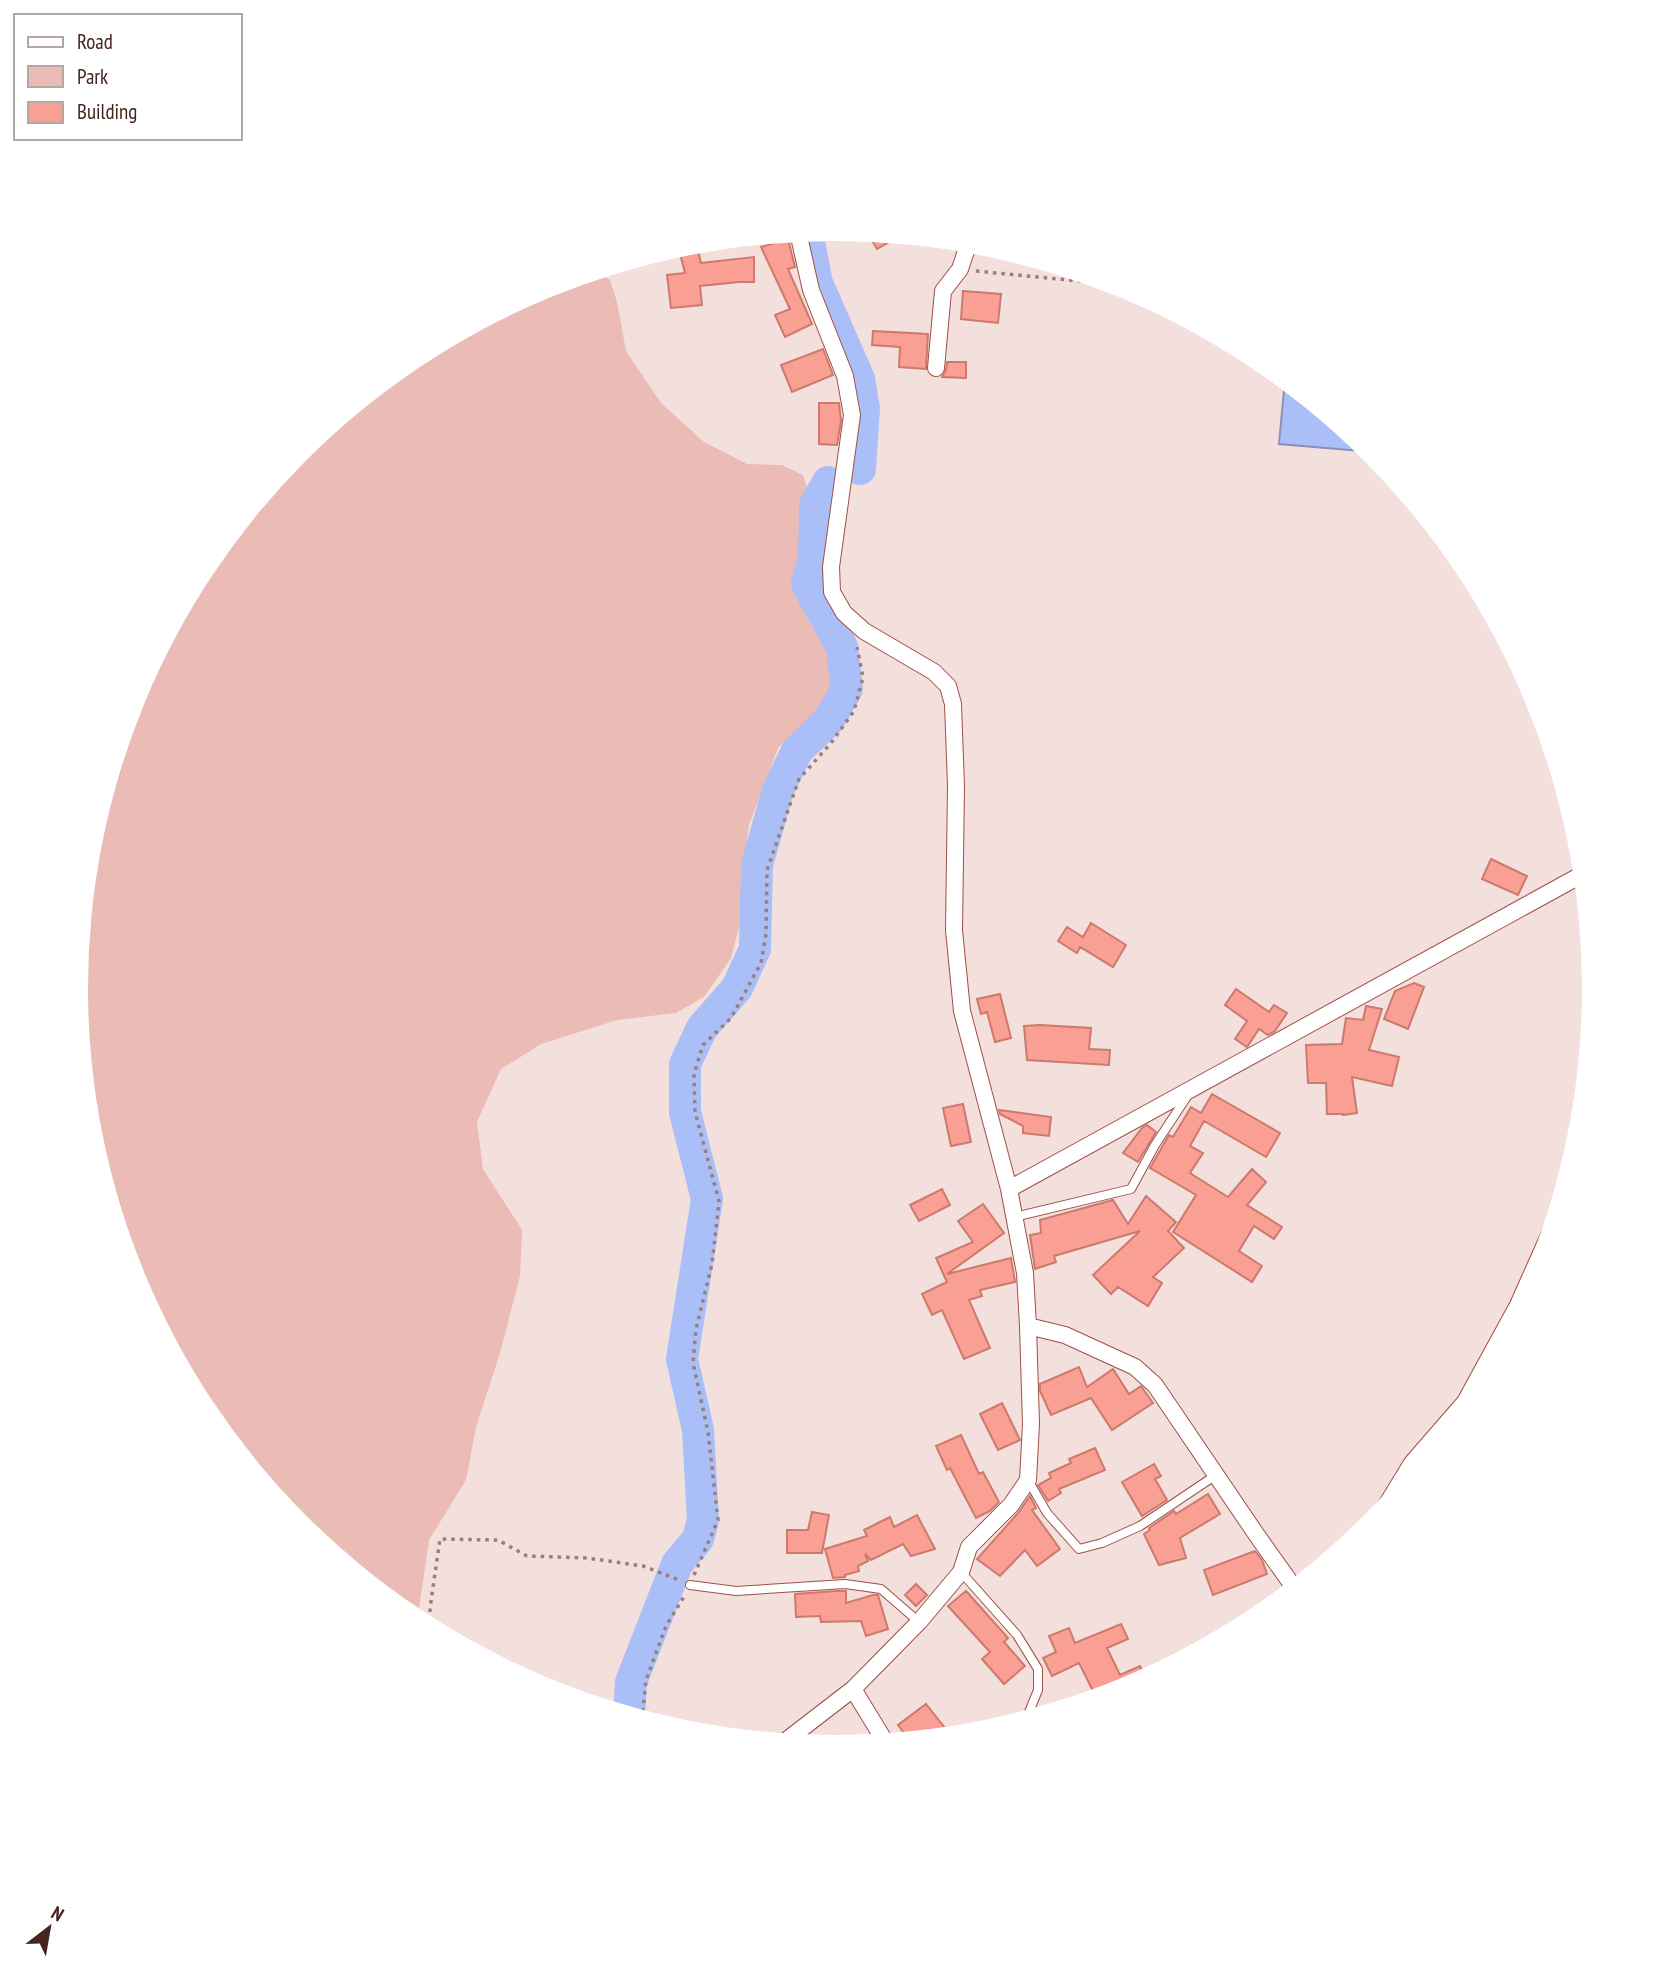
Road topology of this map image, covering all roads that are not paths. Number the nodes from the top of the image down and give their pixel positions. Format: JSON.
{"nodes":[{"id":1,"x":800,"y":242,"type":"edge"},
{"id":2,"x":965,"y":252,"type":"edge"},
{"id":3,"x":936,"y":368,"type":"dead end"},
{"id":4,"x":1574,"y":879,"type":"edge"},
{"id":5,"x":1191,"y":1089,"type":"junction"},
{"id":6,"x":1009,"y":1189,"type":"junction"},
{"id":7,"x":1014,"y":1217,"type":"junction"},
{"id":8,"x":1028,"y":1326,"type":"junction"},
{"id":9,"x":1216,"y":1475,"type":"junction"},
{"id":10,"x":1028,"y":1480,"type":"junction"},
{"id":11,"x":961,"y":1572,"type":"junction"},
{"id":12,"x":1291,"y":1582,"type":"edge"},
{"id":13,"x":690,"y":1585,"type":"road end"},
{"id":14,"x":919,"y":1622,"type":"junction"},
{"id":15,"x":853,"y":1689,"type":"junction"},
{"id":16,"x":1030,"y":1710,"type":"edge"},
{"id":17,"x":794,"y":1734,"type":"edge"},
{"id":18,"x":881,"y":1734,"type":"edge"}],
"edges":[{"from":1,"to":6,"type":"street"},
{"from":2,"to":3,"type":"street"},
{"from":4,"to":5,"type":"street"},
{"from":5,"to":6,"type":"street"},
{"from":5,"to":7,"type":"lane"},
{"from":6,"to":7,"type":"street"},
{"from":7,"to":8,"type":"street"},
{"from":8,"to":9,"type":"street"},
{"from":8,"to":10,"type":"street"},
{"from":9,"to":10,"type":"lane"},
{"from":9,"to":12,"type":"street"},
{"from":10,"to":11,"type":"street"},
{"from":11,"to":14,"type":"street"},
{"from":11,"to":16,"type":"lane"},
{"from":13,"to":14,"type":"lane"},
{"from":14,"to":15,"type":"street"},
{"from":15,"to":17,"type":"street"},
{"from":15,"to":18,"type":"street"}]}
